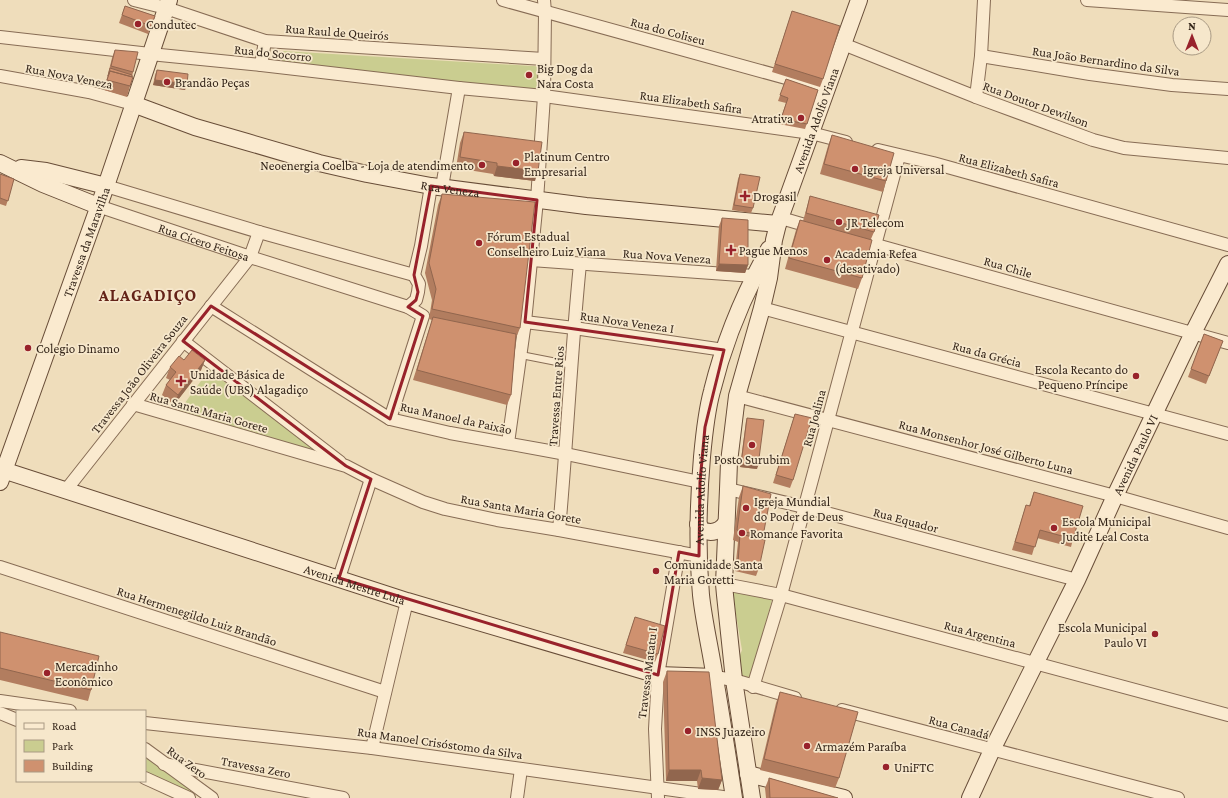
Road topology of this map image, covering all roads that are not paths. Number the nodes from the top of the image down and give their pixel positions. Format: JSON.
{"nodes":[{"id":1,"x":134,"y":0,"type":"edge"},
{"id":2,"x":503,"y":0,"type":"edge"},
{"id":3,"x":859,"y":0,"type":"edge"},
{"id":4,"x":984,"y":0,"type":"edge"},
{"id":5,"x":1087,"y":0,"type":"edge"},
{"id":6,"x":518,"y":2,"type":"edge"},
{"id":7,"x":168,"y":4,"type":"edge"},
{"id":8,"x":545,"y":6,"type":"edge"},
{"id":9,"x":1228,"y":10,"type":"edge"},
{"id":10,"x":0,"y":37,"type":"edge"},
{"id":11,"x":265,"y":42,"type":"junction"},
{"id":12,"x":843,"y":44,"type":"junction"},
{"id":13,"x":150,"y":54,"type":"junction"},
{"id":14,"x":981,"y":56,"type":"junction"},
{"id":15,"x":544,"y":60,"type":"junction"},
{"id":16,"x":261,"y":65,"type":"junction"},
{"id":17,"x":0,"y":76,"type":"edge"},
{"id":18,"x":459,"y":88,"type":"junction"},
{"id":19,"x":826,"y":89,"type":"junction"},
{"id":20,"x":1228,"y":89,"type":"edge"},
{"id":21,"x":544,"y":96,"type":"junction"},
{"id":22,"x":976,"y":97,"type":"junction"},
{"id":23,"x":133,"y":104,"type":"junction"},
{"id":24,"x":810,"y":133,"type":"junction"},
{"id":25,"x":855,"y":145,"type":"edge"},
{"id":26,"x":870,"y":148,"type":"edge"},
{"id":27,"x":899,"y":156,"type":"junction"},
{"id":28,"x":1228,"y":158,"type":"edge"},
{"id":29,"x":3,"y":164,"type":"edge"},
{"id":30,"x":106,"y":186,"type":"junction"},
{"id":31,"x":436,"y":187,"type":"junction"},
{"id":32,"x":537,"y":200,"type":"junction"},
{"id":33,"x":98,"y":206,"type":"junction"},
{"id":34,"x":779,"y":221,"type":"junction"},
{"id":35,"x":824,"y":230,"type":"edge"},
{"id":36,"x":259,"y":232,"type":"junction"},
{"id":37,"x":774,"y":240,"type":"junction"},
{"id":38,"x":861,"y":241,"type":"edge"},
{"id":39,"x":875,"y":245,"type":"junction"},
{"id":40,"x":1228,"y":245,"type":"edge"},
{"id":41,"x":250,"y":258,"type":"junction"},
{"id":42,"x":530,"y":260,"type":"junction"},
{"id":43,"x":580,"y":264,"type":"junction"},
{"id":44,"x":1228,"y":264,"type":"edge"},
{"id":45,"x":414,"y":275,"type":"junction"},
{"id":46,"x":754,"y":276,"type":"junction"},
{"id":47,"x":211,"y":306,"type":"junction"},
{"id":48,"x":408,"y":307,"type":"junction"},
{"id":49,"x":762,"y":308,"type":"junction"},
{"id":50,"x":525,"y":322,"type":"junction"},
{"id":51,"x":574,"y":328,"type":"junction"},
{"id":52,"x":851,"y":332,"type":"junction"},
{"id":53,"x":1193,"y":333,"type":"junction"},
{"id":54,"x":183,"y":341,"type":"junction"},
{"id":55,"x":1228,"y":343,"type":"edge"},
{"id":56,"x":726,"y":344,"type":"junction"},
{"id":57,"x":750,"y":351,"type":"junction"},
{"id":58,"x":520,"y":355,"type":"junction"},
{"id":59,"x":572,"y":365,"type":"junction"},
{"id":60,"x":737,"y":396,"type":"junction"},
{"id":61,"x":133,"y":404,"type":"junction"},
{"id":62,"x":1154,"y":415,"type":"junction"},
{"id":63,"x":390,"y":419,"type":"junction"},
{"id":64,"x":828,"y":420,"type":"junction"},
{"id":65,"x":1228,"y":434,"type":"edge"},
{"id":66,"x":508,"y":443,"type":"junction"},
{"id":67,"x":566,"y":454,"type":"junction"},
{"id":68,"x":346,"y":466,"type":"junction"},
{"id":69,"x":1,"y":474,"type":"edge"},
{"id":70,"x":371,"y":479,"type":"junction"},
{"id":71,"x":700,"y":482,"type":"junction"},
{"id":72,"x":728,"y":489,"type":"junction"},
{"id":73,"x":66,"y":490,"type":"junction"},
{"id":74,"x":1115,"y":496,"type":"junction"},
{"id":75,"x":804,"y":507,"type":"junction"},
{"id":76,"x":726,"y":523,"type":"junction"},
{"id":77,"x":698,"y":524,"type":"junction"},
{"id":78,"x":1228,"y":528,"type":"edge"},
{"id":79,"x":559,"y":530,"type":"junction"},
{"id":80,"x":679,"y":552,"type":"junction"},
{"id":81,"x":699,"y":556,"type":"junction"},
{"id":82,"x":0,"y":567,"type":"edge"},
{"id":83,"x":339,"y":578,"type":"junction"},
{"id":84,"x":1077,"y":580,"type":"junction"},
{"id":85,"x":724,"y":584,"type":"junction"},
{"id":86,"x":781,"y":595,"type":"junction"},
{"id":87,"x":406,"y":601,"type":"junction"},
{"id":88,"x":1035,"y":663,"type":"junction"},
{"id":89,"x":658,"y":675,"type":"junction"},
{"id":90,"x":715,"y":677,"type":"junction"},
{"id":91,"x":734,"y":680,"type":"junction"},
{"id":92,"x":753,"y":687,"type":"junction"},
{"id":93,"x":385,"y":692,"type":"junction"},
{"id":94,"x":805,"y":700,"type":"edge"},
{"id":95,"x":0,"y":701,"type":"edge"},
{"id":96,"x":834,"y":708,"type":"edge"},
{"id":97,"x":63,"y":710,"type":"edge"},
{"id":98,"x":0,"y":713,"type":"edge"},
{"id":99,"x":1228,"y":715,"type":"edge"},
{"id":100,"x":16,"y":720,"type":"edge"},
{"id":101,"x":146,"y":723,"type":"edge"},
{"id":102,"x":372,"y":748,"type":"junction"},
{"id":103,"x":146,"y":750,"type":"edge"},
{"id":104,"x":992,"y":750,"type":"junction"},
{"id":105,"x":164,"y":764,"type":"junction"},
{"id":106,"x":522,"y":768,"type":"junction"},
{"id":107,"x":748,"y":774,"type":"junction"},
{"id":108,"x":146,"y":778,"type":"edge"},
{"id":109,"x":657,"y":793,"type":"edge"},
{"id":110,"x":711,"y":797,"type":"edge"},
{"id":111,"x":189,"y":798,"type":"edge"},
{"id":112,"x":212,"y":798,"type":"edge"},
{"id":113,"x":343,"y":798,"type":"edge"},
{"id":114,"x":517,"y":798,"type":"edge"},
{"id":115,"x":730,"y":798,"type":"edge"},
{"id":116,"x":734,"y":798,"type":"edge"},
{"id":117,"x":752,"y":798,"type":"edge"},
{"id":118,"x":844,"y":798,"type":"edge"},
{"id":119,"x":970,"y":798,"type":"edge"},
{"id":120,"x":1178,"y":798,"type":"edge"}],
"edges":[{"from":1,"to":7,"type":"street","name":"Rua Raul de Queirós"},
{"from":2,"to":6,"type":"street","name":"Rua do Coliseu"},
{"from":3,"to":12,"type":"street","name":"Avenida Adolfo Viana"},
{"from":4,"to":14,"type":"street"},
{"from":5,"to":9,"type":"street"},
{"from":6,"to":8,"type":"street","name":"Rua do Coliseu"},
{"from":7,"to":11,"type":"street","name":"Rua Raul de Queirós"},
{"from":7,"to":13,"type":"street","name":"Travessa da Maravilha"},
{"from":8,"to":15,"type":"street"},
{"from":8,"to":19,"type":"street","name":"Rua do Coliseu"},
{"from":10,"to":13,"type":"street","name":"Rua do Socorro"},
{"from":11,"to":15,"type":"street","name":"Rua Raul de Queirós"},
{"from":11,"to":16,"type":"street"},
{"from":12,"to":19,"type":"street","name":"Avenida Adolfo Viana"},
{"from":12,"to":22,"type":"street","name":"Rua Doutor Dewilson"},
{"from":13,"to":16,"type":"street","name":"Rua do Socorro"},
{"from":13,"to":23,"type":"street","name":"Travessa da Maravilha"},
{"from":14,"to":20,"type":"street","name":"Rua João Bernardino da Silva"},
{"from":14,"to":22,"type":"street"},
{"from":15,"to":21,"type":"street"},
{"from":16,"to":18,"type":"street","name":"Rua do Socorro"},
{"from":17,"to":23,"type":"street","name":"Rua Nova Veneza"},
{"from":18,"to":21,"type":"street","name":"Rua do Socorro"},
{"from":18,"to":31,"type":"street"},
{"from":19,"to":24,"type":"street","name":"Avenida Adolfo Viana"},
{"from":21,"to":24,"type":"street","name":"Rua Elizabeth Safira"},
{"from":21,"to":32,"type":"street"},
{"from":22,"to":28,"type":"street","name":"Rua Doutor Dewilson"},
{"from":23,"to":30,"type":"street","name":"Travessa da Maravilha"},
{"from":23,"to":31,"type":"street","name":"Rua Veneza"},
{"from":24,"to":25,"type":"street","name":"Rua Elizabeth Safira"},
{"from":24,"to":34,"type":"street","name":"Avenida Adolfo Viana"},
{"from":26,"to":27,"type":"street","name":"Rua Elizabeth Safira"},
{"from":27,"to":39,"type":"street","name":"Rua Joalina"},
{"from":27,"to":40,"type":"street","name":"Rua Elizabeth Safira"},
{"from":29,"to":30,"type":"street","name":"Rua Cícero Feitosa"},
{"from":29,"to":33,"type":"street","name":"Rua Cícero Feitosa"},
{"from":30,"to":33,"type":"street","name":"Travessa da Maravilha"},
{"from":30,"to":36,"type":"street","name":"Rua Cícero Feitosa"},
{"from":31,"to":32,"type":"street","name":"Rua Veneza"},
{"from":31,"to":45,"type":"street"},
{"from":32,"to":34,"type":"street","name":"Rua Veneza"},
{"from":32,"to":42,"type":"street"},
{"from":33,"to":41,"type":"street","name":"Rua Cícero Feitosa"},
{"from":33,"to":69,"type":"street","name":"Travessa da Maravilha"},
{"from":34,"to":35,"type":"street"},
{"from":34,"to":37,"type":"street","name":"Avenida Adolfo Viana"},
{"from":36,"to":41,"type":"street"},
{"from":36,"to":45,"type":"street","name":"Rua Cícero Feitosa"},
{"from":37,"to":46,"type":"street","name":"Avenida Adolfo Viana"},
{"from":37,"to":49,"type":"street","name":"Avenida Adolfo Viana"},
{"from":38,"to":39,"type":"street","name":"Rua Chile"},
{"from":39,"to":52,"type":"street","name":"Rua Joalina"},
{"from":39,"to":53,"type":"street","name":"Rua Chile"},
{"from":41,"to":47,"type":"street","name":"Travessa João Oliveira Souza"},
{"from":41,"to":48,"type":"street","name":"Rua Cícero Feitosa"},
{"from":42,"to":43,"type":"street","name":"Rua Nova Veneza"},
{"from":42,"to":50,"type":"street"},
{"from":43,"to":46,"type":"street","name":"Rua Nova Veneza"},
{"from":43,"to":51,"type":"street","name":"Travessa Entre Rios"},
{"from":44,"to":53,"type":"street","name":"Avenida Paulo VI"},
{"from":45,"to":48,"type":"street"},
{"from":46,"to":56,"type":"street","name":"Avenida Adolfo Viana"},
{"from":47,"to":54,"type":"street","name":"Travessa João Oliveira Souza"},
{"from":47,"to":63,"type":"street","name":"Rua Manoel da Paixão"},
{"from":48,"to":63,"type":"street"},
{"from":49,"to":52,"type":"street","name":"Rua da Grécia"},
{"from":49,"to":57,"type":"street","name":"Avenida Adolfo Viana"},
{"from":50,"to":51,"type":"street","name":"Rua Nova Veneza I"},
{"from":50,"to":58,"type":"street"},
{"from":51,"to":56,"type":"street","name":"Rua Nova Veneza I"},
{"from":51,"to":59,"type":"street","name":"Travessa Entre Rios"},
{"from":52,"to":62,"type":"street","name":"Rua da Grécia"},
{"from":52,"to":64,"type":"street","name":"Rua Joalina"},
{"from":53,"to":55,"type":"street","name":"Rua Chile"},
{"from":53,"to":62,"type":"street","name":"Avenida Paulo VI"},
{"from":54,"to":61,"type":"street","name":"Travessa João Oliveira Souza"},
{"from":54,"to":68,"type":"street","name":"Rua Santa Maria Gorete"},
{"from":56,"to":57,"type":"street"},
{"from":56,"to":71,"type":"street","name":"Avenida Adolfo Viana"},
{"from":57,"to":60,"type":"street","name":"Avenida Adolfo Viana"},
{"from":58,"to":59,"type":"lane"},
{"from":58,"to":66,"type":"street"},
{"from":59,"to":67,"type":"street","name":"Travessa Entre Rios"},
{"from":60,"to":64,"type":"street","name":"Rua Monsenhor José Gilberto Luna"},
{"from":60,"to":72,"type":"street","name":"Avenida Adolfo Viana"},
{"from":61,"to":68,"type":"street","name":"Rua Santa Maria Gorete"},
{"from":61,"to":73,"type":"street","name":"Travessa João Oliveira Souza"},
{"from":62,"to":65,"type":"street","name":"Rua da Grécia"},
{"from":62,"to":74,"type":"street","name":"Avenida Paulo VI"},
{"from":63,"to":66,"type":"street","name":"Rua Manoel da Paixão"},
{"from":64,"to":74,"type":"street","name":"Rua Monsenhor José Gilberto Luna"},
{"from":64,"to":75,"type":"street","name":"Rua Joalina"},
{"from":66,"to":67,"type":"street","name":"Rua Manoel da Paixão"},
{"from":67,"to":71,"type":"street","name":"Rua Manoel da Paixão"},
{"from":67,"to":79,"type":"street","name":"Travessa Entre Rios"},
{"from":68,"to":70,"type":"street","name":"Rua Santa Maria Gorete"},
{"from":69,"to":73,"type":"street","name":"Avenida Mestre Lula"},
{"from":70,"to":79,"type":"street","name":"Rua Santa Maria Gorete"},
{"from":70,"to":83,"type":"street"},
{"from":71,"to":77,"type":"street","name":"Avenida Adolfo Viana"},
{"from":72,"to":75,"type":"street","name":"Rua Equador"},
{"from":72,"to":76,"type":"street","name":"Avenida Adolfo Viana"},
{"from":73,"to":83,"type":"street","name":"Avenida Mestre Lula"},
{"from":74,"to":78,"type":"street","name":"Rua Monsenhor José Gilberto Luna"},
{"from":74,"to":84,"type":"street","name":"Avenida Paulo VI"},
{"from":75,"to":84,"type":"street","name":"Rua Equador"},
{"from":75,"to":86,"type":"street","name":"Rua Joalina"},
{"from":76,"to":77,"type":"street"},
{"from":76,"to":85,"type":"street","name":"Avenida Adolfo Viana"},
{"from":77,"to":81,"type":"street","name":"Avenida Adolfo Viana"},
{"from":79,"to":80,"type":"street","name":"Rua Santa Maria Gorete"},
{"from":80,"to":81,"type":"street","name":"Rua Santa Maria Gorete"},
{"from":80,"to":89,"type":"street","name":"Travessa Matatu I"},
{"from":81,"to":90,"type":"street","name":"Avenida Adolfo Viana"},
{"from":82,"to":93,"type":"street","name":"Rua Hermenegildo Luiz Brandão"},
{"from":83,"to":87,"type":"street","name":"Avenida Mestre Lula"},
{"from":84,"to":88,"type":"street","name":"Avenida Paulo VI"},
{"from":85,"to":86,"type":"street","name":"Rua Argentina"},
{"from":85,"to":91,"type":"street","name":"Avenida Adolfo Viana"},
{"from":86,"to":88,"type":"street","name":"Rua Argentina"},
{"from":86,"to":92,"type":"street","name":"Rua Joalina"},
{"from":87,"to":89,"type":"street","name":"Avenida Mestre Lula"},
{"from":87,"to":93,"type":"street"},
{"from":88,"to":99,"type":"street","name":"Rua Argentina"},
{"from":88,"to":104,"type":"street","name":"Avenida Paulo VI"},
{"from":89,"to":90,"type":"street","name":"Avenida Mestre Lula"},
{"from":89,"to":109,"type":"street","name":"Travessa Matatu I"},
{"from":90,"to":91,"type":"street"},
{"from":90,"to":116,"type":"street","name":"Avenida Adolfo Viana"},
{"from":91,"to":92,"type":"street"},
{"from":91,"to":107,"type":"street","name":"Avenida Adolfo Viana"},
{"from":92,"to":94,"type":"street"},
{"from":93,"to":102,"type":"street"},
{"from":95,"to":97,"type":"street"},
{"from":96,"to":104,"type":"street","name":"Rua Canadá"},
{"from":98,"to":100,"type":"street"},
{"from":101,"to":102,"type":"street","name":"Rua Manoel Crisóstomo da Silva"},
{"from":102,"to":106,"type":"street","name":"Rua Manoel Crisóstomo da Silva"},
{"from":103,"to":105,"type":"street","name":"Rua Zero"},
{"from":104,"to":119,"type":"street","name":"Avenida Paulo VI"},
{"from":104,"to":120,"type":"street","name":"Rua Canadá"},
{"from":105,"to":112,"type":"street","name":"Rua Zero"},
{"from":105,"to":113,"type":"street","name":"Travessa Zero"},
{"from":106,"to":109,"type":"street","name":"Rua Manoel Crisóstomo da Silva"},
{"from":106,"to":114,"type":"street"},
{"from":107,"to":117,"type":"street","name":"Avenida Adolfo Viana"},
{"from":107,"to":118,"type":"street"},
{"from":108,"to":111,"type":"street"},
{"from":109,"to":110,"type":"street","name":"Rua Manoel Crisóstomo da Silva"},
{"from":110,"to":115,"type":"street","name":"Rua Manoel Crisóstomo da Silva"}]}
